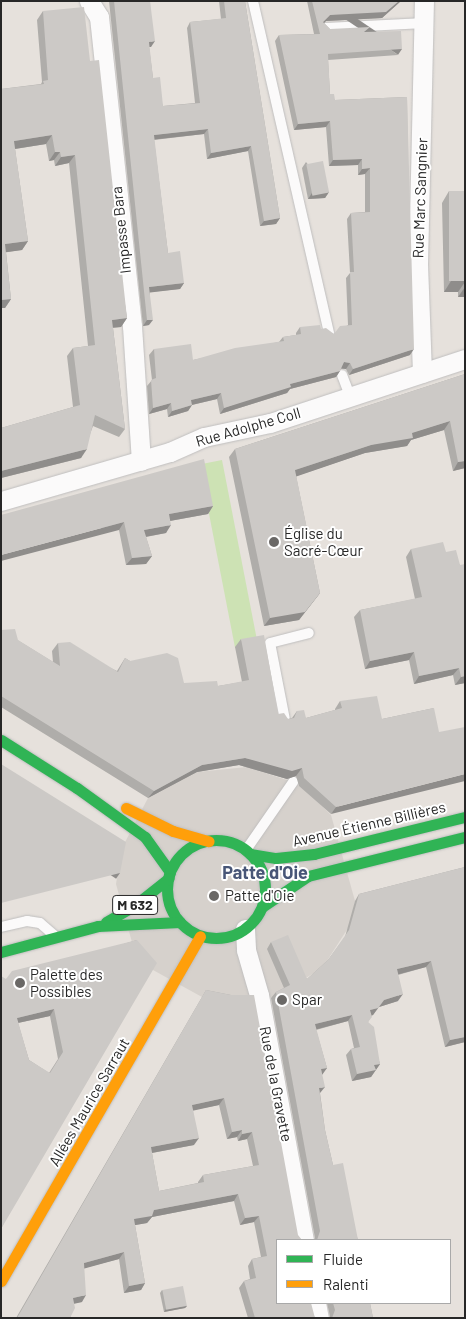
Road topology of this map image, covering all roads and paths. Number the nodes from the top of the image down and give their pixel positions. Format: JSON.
{"nodes":[{"id":1,"x":89,"y":1,"type":"edge"},
{"id":2,"x":253,"y":1,"type":"edge"},
{"id":3,"x":424,"y":1,"type":"edge"},
{"id":4,"x":424,"y":23,"type":"junction"},
{"id":5,"x":326,"y":28,"type":"edge"},
{"id":6,"x":330,"y":333,"type":"edge"},
{"id":7,"x":465,"y":359,"type":"edge"},
{"id":8,"x":422,"y":373,"type":"junction"},
{"id":9,"x":342,"y":375,"type":"edge"},
{"id":10,"x":350,"y":396,"type":"junction"},
{"id":11,"x":142,"y":461,"type":"junction"},
{"id":12,"x":1,"y":501,"type":"edge"},
{"id":13,"x":309,"y":633,"type":"dead end"},
{"id":14,"x":285,"y":720,"type":"edge"},
{"id":15,"x":1,"y":740,"type":"edge"},
{"id":16,"x":293,"y":782,"type":"edge"},
{"id":17,"x":77,"y":788,"type":"junction"},
{"id":18,"x":465,"y":817,"type":"edge"},
{"id":19,"x":465,"y":837,"type":"edge"},
{"id":20,"x":209,"y":841,"type":"junction"},
{"id":21,"x":248,"y":852,"type":"junction"},
{"id":22,"x":170,"y":875,"type":"junction"},
{"id":23,"x":262,"y":907,"type":"junction"},
{"id":24,"x":180,"y":922,"type":"junction"},
{"id":25,"x":98,"y":926,"type":"junction"},
{"id":26,"x":1,"y":927,"type":"edge"},
{"id":27,"x":245,"y":929,"type":"junction"},
{"id":28,"x":200,"y":936,"type":"junction"},
{"id":29,"x":57,"y":937,"type":"junction"},
{"id":30,"x":1,"y":952,"type":"edge"},
{"id":31,"x":304,"y":1239,"type":"edge"},
{"id":32,"x":1,"y":1282,"type":"edge"},
{"id":33,"x":316,"y":1304,"type":"edge"},
{"id":34,"x":319,"y":1318,"type":"edge"}],
"edges":[{"from":1,"to":11,"type":"street","name":"Impasse Bara"},
{"from":2,"to":6,"type":"lane"},
{"from":3,"to":4,"type":"street","name":"Rue Marc Sangnier"},
{"from":4,"to":5,"type":"lane"},
{"from":4,"to":8,"type":"street","name":"Rue Marc Sangnier"},
{"from":7,"to":8,"type":"street","name":"Rue Adolphe Coll"},
{"from":8,"to":10,"type":"street","name":"Rue Adolphe Coll"},
{"from":9,"to":10,"type":"lane"},
{"from":10,"to":11,"type":"street","name":"Rue Adolphe Coll"},
{"from":11,"to":12,"type":"street","name":"Rue Adolphe Coll"},
{"from":13,"to":14,"type":"lane"},
{"from":15,"to":17,"type":"main road"},
{"from":16,"to":21,"type":"lane"},
{"from":17,"to":20,"type":"main road"},
{"from":17,"to":22,"type":"main road"},
{"from":18,"to":21,"type":"main road","name":"Avenue Étienne Billières"},
{"from":19,"to":23,"type":"main road"},
{"from":20,"to":21,"type":"main road"},
{"from":20,"to":22,"type":"main road"},
{"from":21,"to":23,"type":"main road"},
{"from":22,"to":24,"type":"main road"},
{"from":22,"to":25,"type":"main road","number":"M 632"},
{"from":23,"to":27,"type":"main road"},
{"from":24,"to":25,"type":"main road","number":"M 632"},
{"from":24,"to":28,"type":"main road"},
{"from":25,"to":29,"type":"main road","number":"M 632"},
{"from":26,"to":29,"type":"lane"},
{"from":27,"to":28,"type":"main road"},
{"from":27,"to":31,"type":"street","name":"Rue de la Gravette"},
{"from":28,"to":32,"type":"main road","name":"Allées Maurice Sarraut"},
{"from":29,"to":30,"type":"main road","number":"M 632"},
{"from":33,"to":34,"type":"street"}]}
